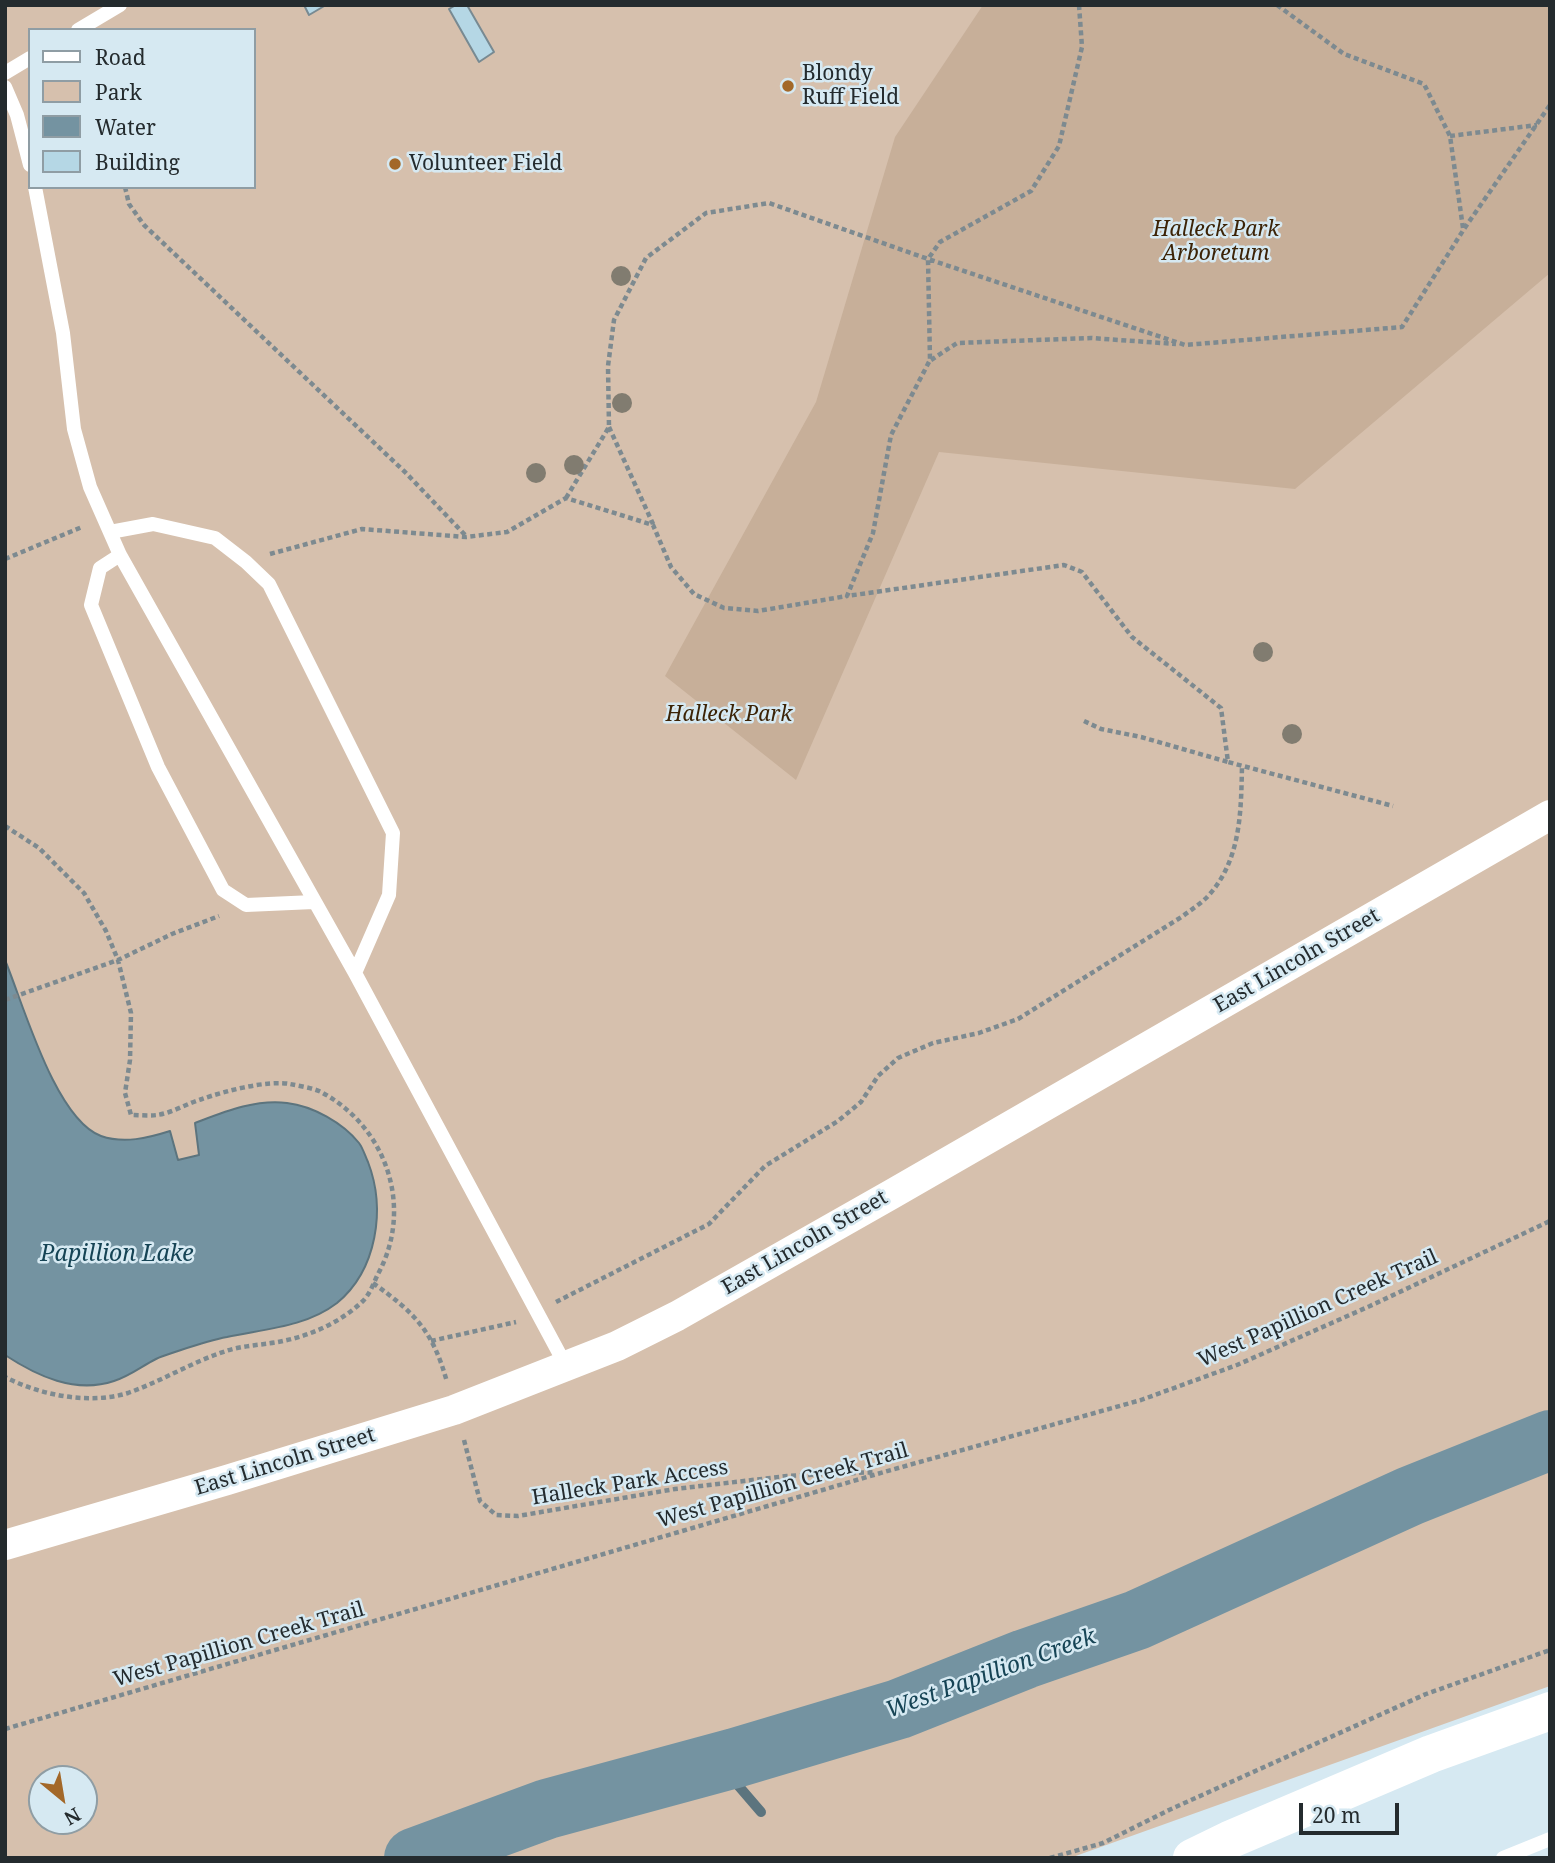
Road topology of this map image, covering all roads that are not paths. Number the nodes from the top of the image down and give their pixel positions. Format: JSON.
{"nodes":[{"id":1,"x":120,"y":5,"type":"edge"},
{"id":2,"x":81,"y":28,"type":"edge"},
{"id":3,"x":28,"y":59,"type":"edge"},
{"id":4,"x":5,"y":73,"type":"edge"},
{"id":5,"x":5,"y":87,"type":"edge"},
{"id":6,"x":28,"y":157,"type":"edge"},
{"id":7,"x":35,"y":189,"type":"edge"},
{"id":8,"x":110,"y":532,"type":"junction"},
{"id":9,"x":120,"y":555,"type":"junction"},
{"id":10,"x":1550,"y":815,"type":"edge"},
{"id":11,"x":313,"y":902,"type":"junction"},
{"id":12,"x":355,"y":973,"type":"junction"},
{"id":13,"x":566,"y":1366,"type":"junction"},
{"id":14,"x":5,"y":1545,"type":"edge"},
{"id":15,"x":1550,"y":1711,"type":"edge"},
{"id":16,"x":1550,"y":1839,"type":"edge"},
{"id":17,"x":1192,"y":1858,"type":"edge"},
{"id":18,"x":1503,"y":1858,"type":"edge"}],
"edges":[{"from":1,"to":2,"type":"lane"},
{"from":3,"to":4,"type":"lane"},
{"from":5,"to":6,"type":"lane"},
{"from":7,"to":8,"type":"lane"},
{"from":8,"to":9,"type":"lane"},
{"from":8,"to":12,"type":"lane"},
{"from":9,"to":11,"type":"lane"},
{"from":9,"to":11,"type":"lane"},
{"from":10,"to":13,"type":"street","name":"East Lincoln Street"},
{"from":11,"to":12,"type":"lane"},
{"from":12,"to":13,"type":"lane"},
{"from":13,"to":14,"type":"street","name":"East Lincoln Street"},
{"from":15,"to":17,"type":"main road"},
{"from":16,"to":18,"type":"lane"}]}
